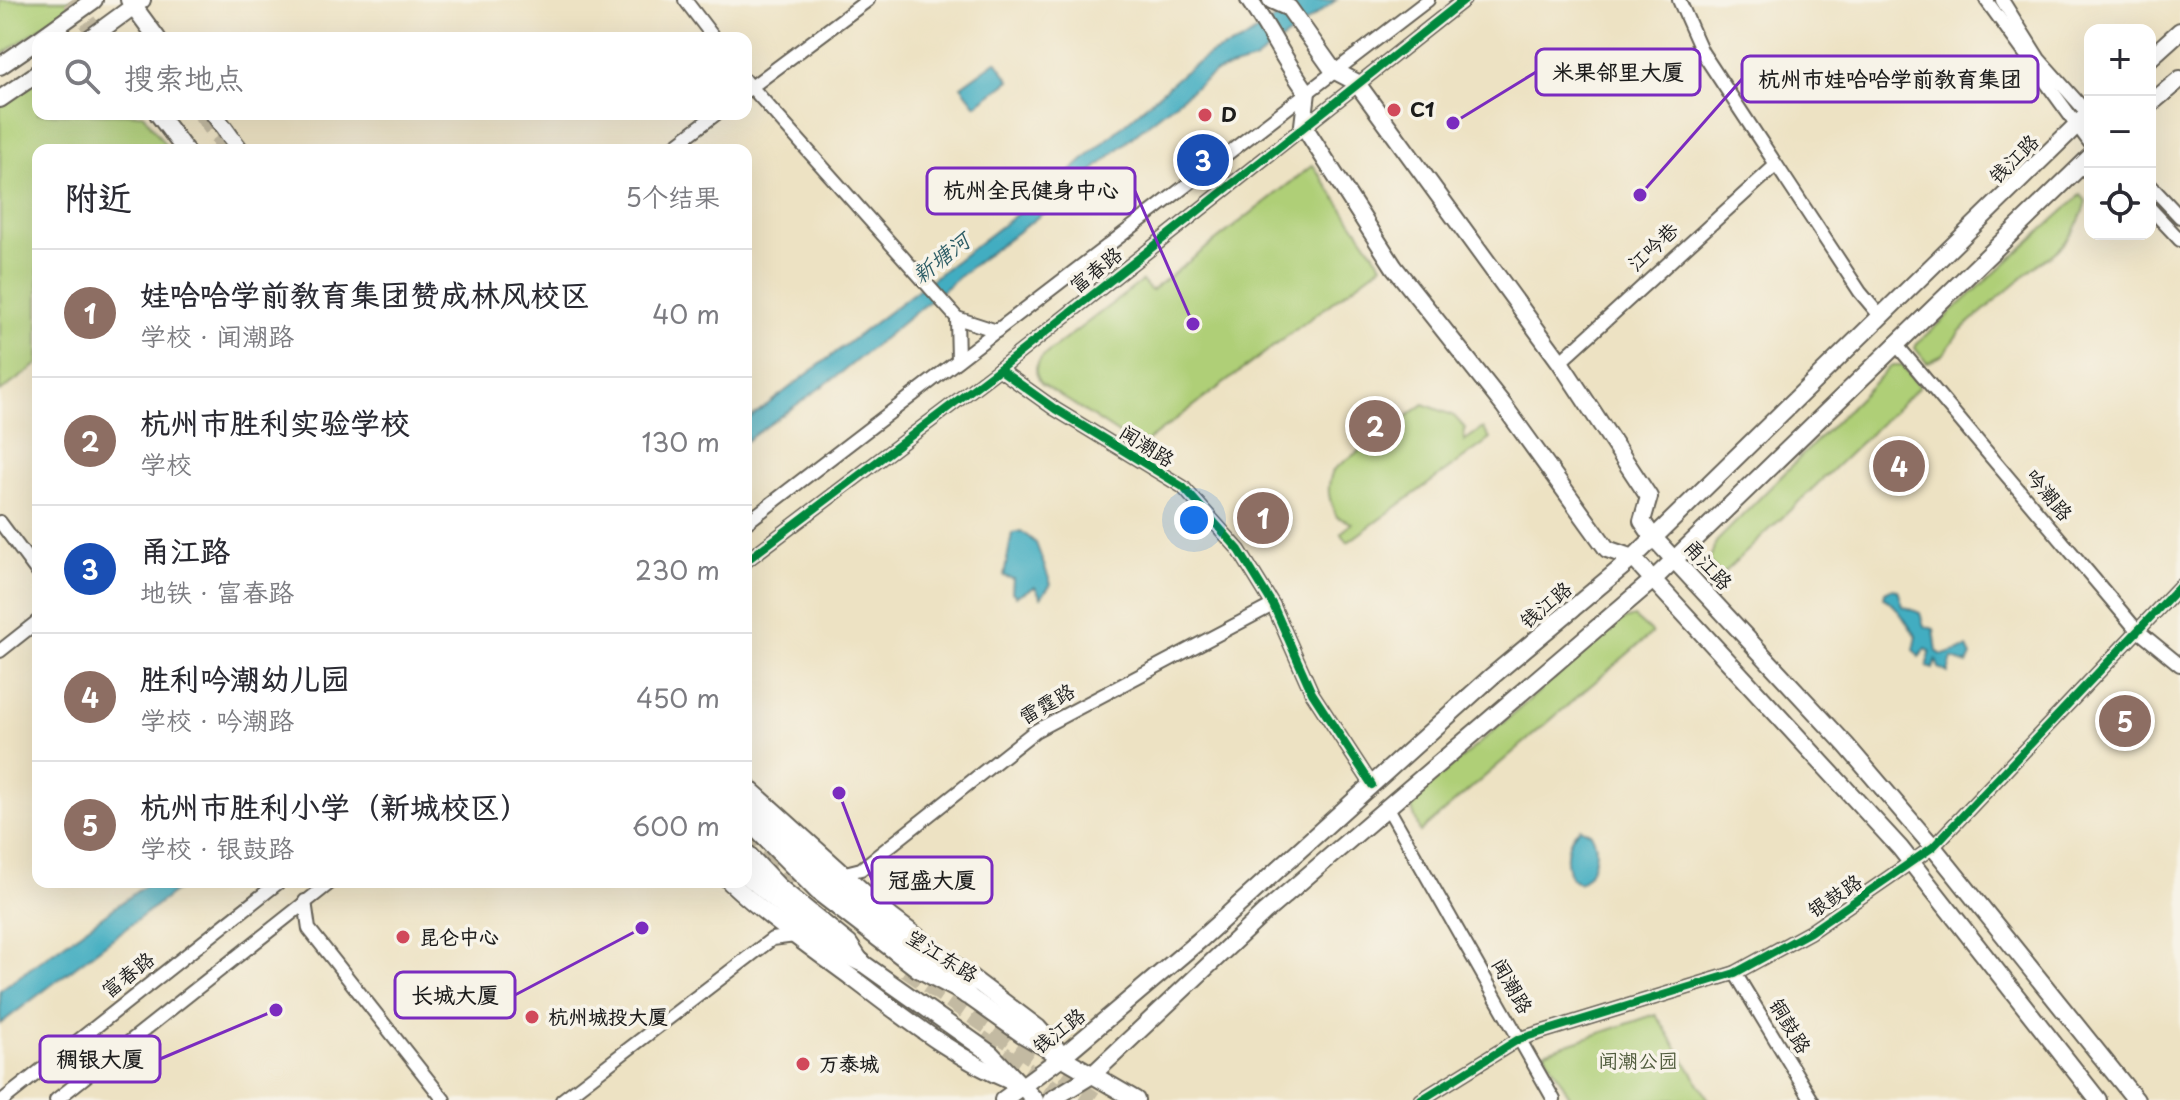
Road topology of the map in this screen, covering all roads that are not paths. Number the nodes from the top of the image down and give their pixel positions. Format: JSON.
{"nodes":[{"id":1,"x":685,"y":0,"type":"edge"},
{"id":2,"x":868,"y":0,"type":"edge"},
{"id":3,"x":1249,"y":0,"type":"edge"},
{"id":4,"x":1271,"y":0,"type":"edge"},
{"id":5,"x":1428,"y":0,"type":"edge"},
{"id":6,"x":1464,"y":0,"type":"edge"},
{"id":7,"x":1679,"y":0,"type":"edge"},
{"id":8,"x":1986,"y":0,"type":"edge"},
{"id":9,"x":2002,"y":0,"type":"edge"},
{"id":10,"x":135,"y":2,"type":"edge"},
{"id":11,"x":89,"y":4,"type":"edge"},
{"id":12,"x":2180,"y":31,"type":"edge"},
{"id":13,"x":49,"y":32,"type":"edge"},
{"id":14,"x":99,"y":32,"type":"edge"},
{"id":15,"x":103,"y":32,"type":"edge"},
{"id":16,"x":153,"y":32,"type":"edge"},
{"id":17,"x":709,"y":32,"type":"edge"},
{"id":18,"x":32,"y":44,"type":"edge"},
{"id":19,"x":2156,"y":53,"type":"edge"},
{"id":20,"x":0,"y":66,"type":"edge"},
{"id":21,"x":1333,"y":70,"type":"junction"},
{"id":22,"x":32,"y":77,"type":"edge"},
{"id":23,"x":2180,"y":79,"type":"edge"},
{"id":24,"x":1356,"y":82,"type":"junction"},
{"id":25,"x":752,"y":83,"type":"edge"},
{"id":26,"x":752,"y":90,"type":"edge"},
{"id":27,"x":1307,"y":92,"type":"junction"},
{"id":28,"x":0,"y":99,"type":"edge"},
{"id":29,"x":2156,"y":99,"type":"edge"},
{"id":30,"x":2084,"y":115,"type":"edge"},
{"id":31,"x":2084,"y":115,"type":"edge"},
{"id":32,"x":2084,"y":119,"type":"edge"},
{"id":33,"x":162,"y":120,"type":"edge"},
{"id":34,"x":218,"y":120,"type":"edge"},
{"id":35,"x":708,"y":120,"type":"edge"},
{"id":36,"x":1303,"y":125,"type":"junction"},
{"id":37,"x":180,"y":144,"type":"edge"},
{"id":38,"x":236,"y":144,"type":"edge"},
{"id":39,"x":677,"y":144,"type":"edge"},
{"id":40,"x":2084,"y":163,"type":"edge"},
{"id":41,"x":1776,"y":165,"type":"junction"},
{"id":42,"x":2156,"y":191,"type":"edge"},
{"id":43,"x":2156,"y":214,"type":"edge"},
{"id":44,"x":2180,"y":217,"type":"edge"},
{"id":45,"x":2180,"y":240,"type":"edge"},
{"id":46,"x":1881,"y":317,"type":"junction"},
{"id":47,"x":957,"y":318,"type":"junction"},
{"id":48,"x":997,"y":331,"type":"junction"},
{"id":49,"x":1895,"y":343,"type":"junction"},
{"id":50,"x":958,"y":360,"type":"junction"},
{"id":51,"x":1560,"y":362,"type":"junction"},
{"id":52,"x":999,"y":369,"type":"junction"},
{"id":53,"x":752,"y":518,"type":"edge"},
{"id":54,"x":0,"y":522,"type":"edge"},
{"id":55,"x":1653,"y":537,"type":"junction"},
{"id":56,"x":752,"y":556,"type":"edge"},
{"id":57,"x":1633,"y":558,"type":"junction"},
{"id":58,"x":1674,"y":558,"type":"junction"},
{"id":59,"x":32,"y":565,"type":"edge"},
{"id":60,"x":1653,"y":580,"type":"junction"},
{"id":61,"x":2180,"y":586,"type":"edge"},
{"id":62,"x":1273,"y":605,"type":"junction"},
{"id":63,"x":32,"y":626,"type":"edge"},
{"id":64,"x":2136,"y":629,"type":"junction"},
{"id":65,"x":0,"y":651,"type":"edge"},
{"id":66,"x":2180,"y":665,"type":"edge"},
{"id":67,"x":1372,"y":785,"type":"junction"},
{"id":68,"x":752,"y":792,"type":"edge"},
{"id":69,"x":1388,"y":808,"type":"junction"},
{"id":70,"x":752,"y":810,"type":"edge"},
{"id":71,"x":752,"y":825,"type":"edge"},
{"id":72,"x":1933,"y":847,"type":"junction"},
{"id":73,"x":752,"y":858,"type":"edge"},
{"id":74,"x":1912,"y":863,"type":"junction"},
{"id":75,"x":861,"y":869,"type":"junction"},
{"id":76,"x":841,"y":874,"type":"junction"},
{"id":77,"x":752,"y":879,"type":"edge"},
{"id":78,"x":262,"y":888,"type":"edge"},
{"id":79,"x":323,"y":888,"type":"edge"},
{"id":80,"x":737,"y":888,"type":"edge"},
{"id":81,"x":860,"y":891,"type":"junction"},
{"id":82,"x":305,"y":901,"type":"junction"},
{"id":83,"x":766,"y":915,"type":"junction"},
{"id":84,"x":282,"y":920,"type":"junction"},
{"id":85,"x":309,"y":929,"type":"junction"},
{"id":86,"x":795,"y":936,"type":"junction"},
{"id":87,"x":772,"y":939,"type":"junction"},
{"id":88,"x":861,"y":962,"type":"junction"},
{"id":89,"x":1735,"y":973,"type":"junction"},
{"id":90,"x":967,"y":995,"type":"junction"},
{"id":91,"x":1519,"y":1039,"type":"junction"},
{"id":92,"x":1063,"y":1056,"type":"junction"},
{"id":93,"x":1092,"y":1075,"type":"junction"},
{"id":94,"x":1019,"y":1084,"type":"junction"},
{"id":95,"x":3,"y":1100,"type":"edge"},
{"id":96,"x":56,"y":1100,"type":"edge"},
{"id":97,"x":444,"y":1100,"type":"edge"},
{"id":98,"x":562,"y":1100,"type":"edge"},
{"id":99,"x":1003,"y":1100,"type":"edge"},
{"id":100,"x":1035,"y":1100,"type":"edge"},
{"id":101,"x":1051,"y":1100,"type":"edge"},
{"id":102,"x":1136,"y":1100,"type":"edge"},
{"id":103,"x":1421,"y":1100,"type":"edge"},
{"id":104,"x":1554,"y":1100,"type":"edge"},
{"id":105,"x":1812,"y":1100,"type":"edge"},
{"id":106,"x":2098,"y":1100,"type":"edge"},
{"id":107,"x":2136,"y":1100,"type":"edge"}],
"edges":[{"from":1,"to":17,"type":"street"},
{"from":2,"to":25,"type":"street"},
{"from":3,"to":27,"type":"main road"},
{"from":4,"to":21,"type":"main road","name":"甬江路"},
{"from":5,"to":21,"type":"street","name":"富春路"},
{"from":6,"to":24,"type":"street","name":"富春路"},
{"from":7,"to":41,"type":"street"},
{"from":8,"to":30,"type":"street"},
{"from":9,"to":31,"type":"street"},
{"from":10,"to":15,"type":"main road"},
{"from":10,"to":16,"type":"main road"},
{"from":11,"to":13,"type":"main road"},
{"from":11,"to":14,"type":"main road"},
{"from":12,"to":19,"type":"main road"},
{"from":18,"to":20,"type":"main road"},
{"from":21,"to":24,"type":"main road","name":"甬江路"},
{"from":21,"to":27,"type":"street","name":"富春路"},
{"from":22,"to":28,"type":"main road"},
{"from":23,"to":29,"type":"main road"},
{"from":24,"to":36,"type":"street","name":"富春路"},
{"from":24,"to":51,"type":"main road","name":"甬江路"},
{"from":26,"to":47,"type":"street"},
{"from":27,"to":36,"type":"main road"},
{"from":27,"to":48,"type":"street","name":"富春路"},
{"from":32,"to":46,"type":"main road","name":"钱江路"},
{"from":33,"to":37,"type":"main road"},
{"from":34,"to":38,"type":"main road"},
{"from":35,"to":39,"type":"street"},
{"from":36,"to":52,"type":"street","name":"富春路"},
{"from":36,"to":57,"type":"main road"},
{"from":40,"to":49,"type":"main road"},
{"from":41,"to":46,"type":"street"},
{"from":41,"to":51,"type":"street","name":"江吟巷"},
{"from":42,"to":44,"type":"street"},
{"from":43,"to":45,"type":"street"},
{"from":46,"to":55,"type":"main road","name":"钱江路"},
{"from":47,"to":48,"type":"street"},
{"from":47,"to":50,"type":"street"},
{"from":48,"to":50,"type":"street","name":"富春路"},
{"from":49,"to":58,"type":"main road"},
{"from":49,"to":64,"type":"street","name":"吟潮路"},
{"from":50,"to":53,"type":"street","name":"富春路"},
{"from":51,"to":55,"type":"main road","name":"甬江路"},
{"from":52,"to":56,"type":"street","name":"富春路"},
{"from":52,"to":62,"type":"street","name":"闻潮路"},
{"from":54,"to":59,"type":"street"},
{"from":55,"to":57,"type":"main road","name":"钱江路"},
{"from":55,"to":58,"type":"main road","name":"甬江路"},
{"from":57,"to":60,"type":"main road"},
{"from":57,"to":67,"type":"main road","name":"钱江路"},
{"from":58,"to":60,"type":"main road"},
{"from":58,"to":72,"type":"main road","name":"甬江路"},
{"from":60,"to":69,"type":"main road"},
{"from":60,"to":74,"type":"main road"},
{"from":61,"to":64,"type":"street","name":"银鼓路"},
{"from":62,"to":67,"type":"street","name":"闻潮路"},
{"from":62,"to":75,"type":"street","name":"雷霆路"},
{"from":63,"to":65,"type":"street"},
{"from":64,"to":66,"type":"street","name":"吟潮路"},
{"from":64,"to":72,"type":"street","name":"银鼓路"},
{"from":67,"to":92,"type":"main road","name":"钱江路"},
{"from":68,"to":76,"type":"main road"},
{"from":69,"to":91,"type":"street","name":"闻潮路"},
{"from":69,"to":93,"type":"main road"},
{"from":70,"to":90,"type":"highway"},
{"from":71,"to":90,"type":"main road","name":"望江东路"},
{"from":72,"to":74,"type":"street","name":"银鼓路"},
{"from":72,"to":107,"type":"main road","name":"甬江路"},
{"from":73,"to":88,"type":"main road"},
{"from":74,"to":89,"type":"street","name":"银鼓路"},
{"from":74,"to":106,"type":"main road"},
{"from":75,"to":76,"type":"street","name":"雷霆路"},
{"from":75,"to":81,"type":"street"},
{"from":76,"to":81,"type":"main road"},
{"from":77,"to":88,"type":"highway"},
{"from":78,"to":95,"type":"street","name":"富春路"},
{"from":79,"to":82,"type":"street"},
{"from":80,"to":83,"type":"main road"},
{"from":81,"to":92,"type":"main road"},
{"from":82,"to":84,"type":"street"},
{"from":82,"to":85,"type":"street"},
{"from":83,"to":86,"type":"main road"},
{"from":83,"to":87,"type":"street"},
{"from":84,"to":85,"type":"street"},
{"from":84,"to":96,"type":"street"},
{"from":85,"to":97,"type":"street"},
{"from":86,"to":87,"type":"street"},
{"from":86,"to":94,"type":"main road"},
{"from":87,"to":98,"type":"street"},
{"from":88,"to":94,"type":"main road"},
{"from":89,"to":91,"type":"street","name":"银鼓路"},
{"from":89,"to":105,"type":"street","name":"铜鼓路"},
{"from":90,"to":92,"type":"main road","name":"望江东路"},
{"from":91,"to":103,"type":"street","name":"银鼓路"},
{"from":91,"to":104,"type":"street","name":"闻潮路"},
{"from":92,"to":93,"type":"main road","name":"望江东路"},
{"from":92,"to":94,"type":"main road","name":"钱江路"},
{"from":93,"to":101,"type":"main road"},
{"from":93,"to":102,"type":"main road","name":"望江东路"},
{"from":94,"to":99,"type":"main road","name":"钱江路"},
{"from":94,"to":100,"type":"main road"}]}
